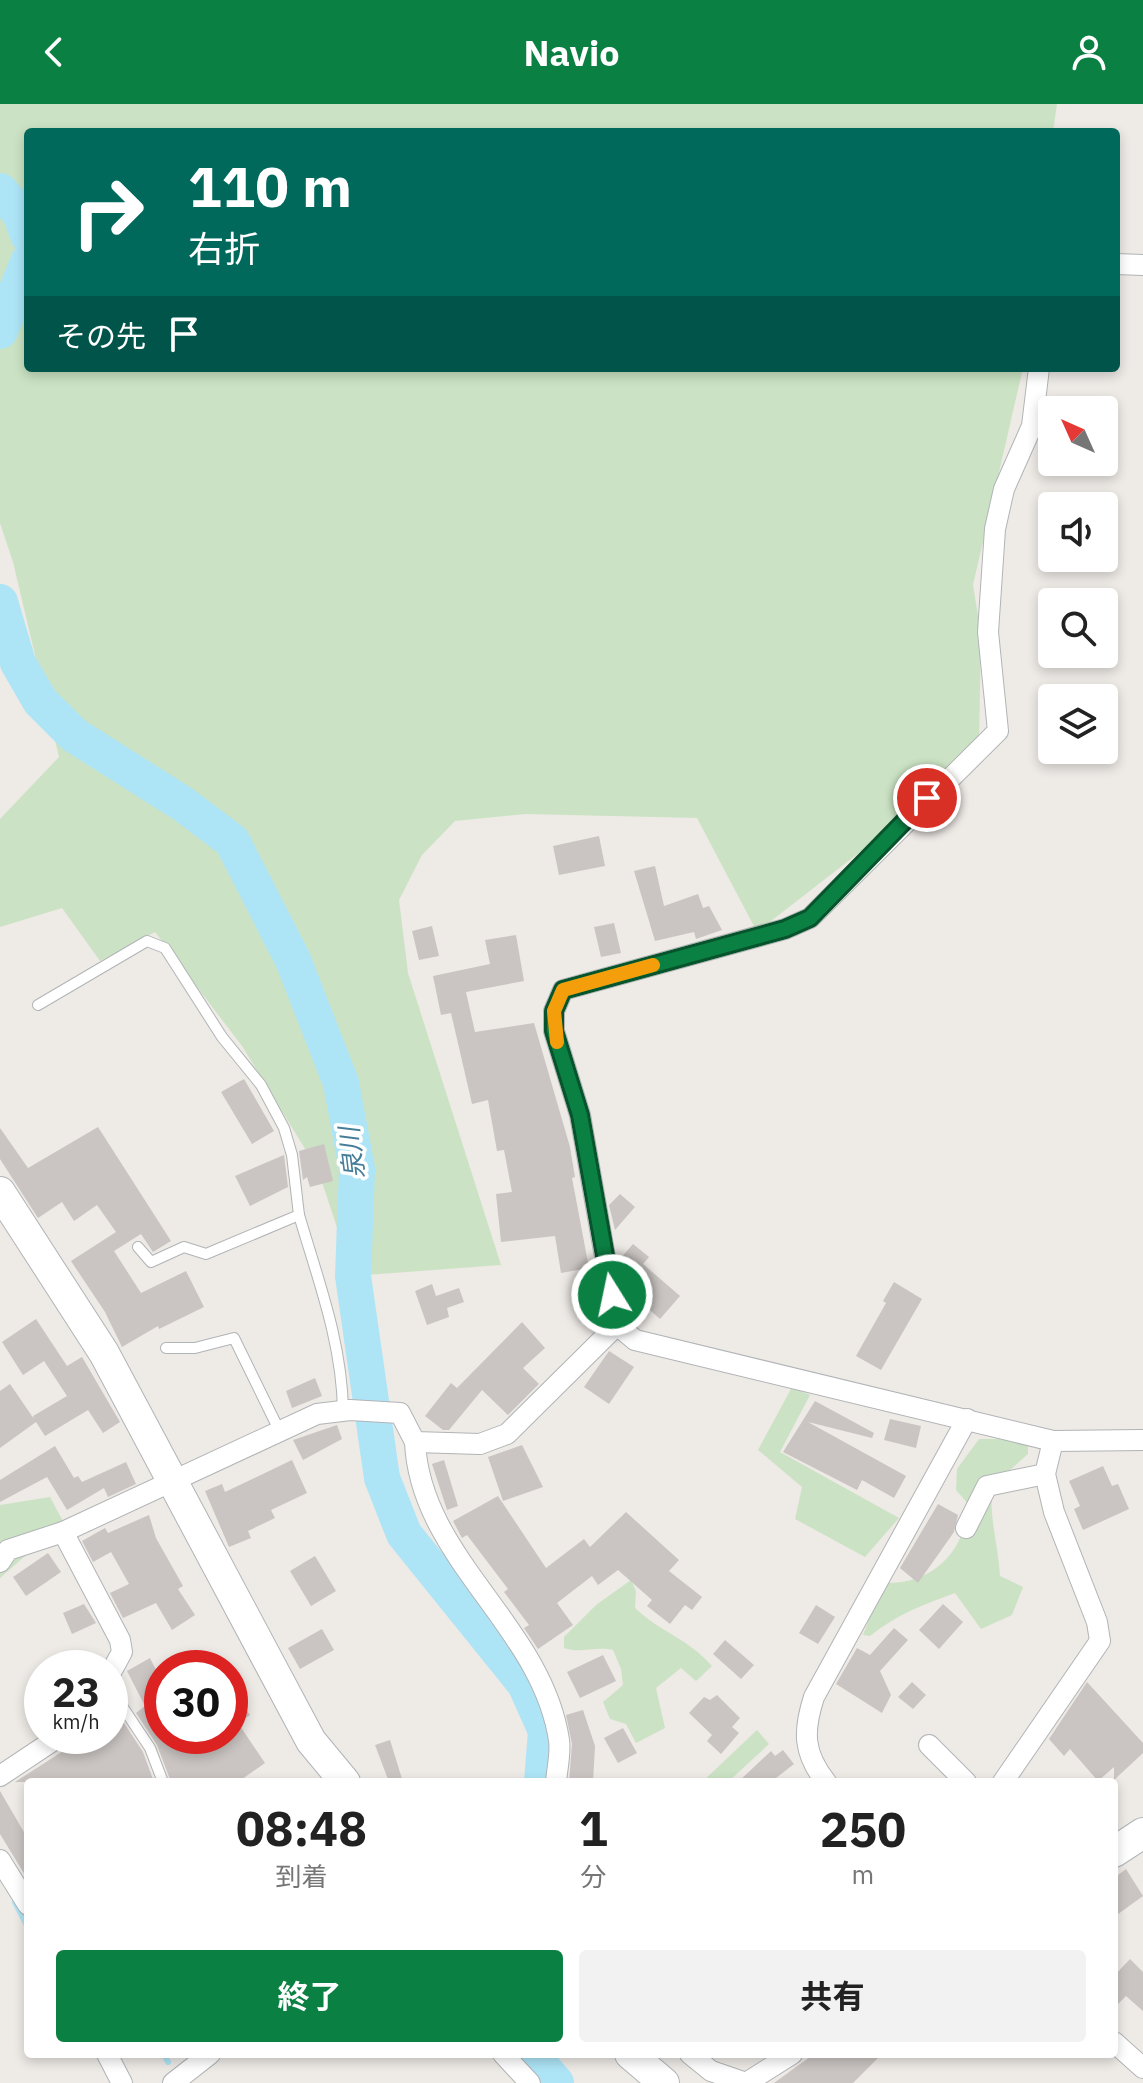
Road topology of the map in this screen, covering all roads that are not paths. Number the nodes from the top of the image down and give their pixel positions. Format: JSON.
{"nodes":[{"id":1,"x":1120,"y":264,"type":"edge"},
{"id":2,"x":1143,"y":265,"type":"edge"},
{"id":3,"x":1039,"y":372,"type":"edge"},
{"id":4,"x":38,"y":1005,"type":"dead end"},
{"id":5,"x":0,"y":1192,"type":"edge"},
{"id":6,"x":299,"y":1215,"type":"junction"},
{"id":7,"x":138,"y":1247,"type":"dead end"},
{"id":8,"x":617,"y":1325,"type":"junction"},
{"id":9,"x":166,"y":1348,"type":"dead end"},
{"id":10,"x":346,"y":1410,"type":"junction"},
{"id":11,"x":967,"y":1419,"type":"junction"},
{"id":12,"x":280,"y":1432,"type":"junction"},
{"id":13,"x":1143,"y":1440,"type":"edge"},
{"id":14,"x":1053,"y":1441,"type":"junction"},
{"id":15,"x":415,"y":1442,"type":"junction"},
{"id":16,"x":1045,"y":1474,"type":"junction"},
{"id":17,"x":175,"y":1483,"type":"junction"},
{"id":18,"x":966,"y":1528,"type":"dead end"},
{"id":19,"x":63,"y":1532,"type":"junction"},
{"id":20,"x":3,"y":1550,"type":"edge"},
{"id":21,"x":122,"y":1650,"type":"edge"},
{"id":22,"x":128,"y":1715,"type":"edge"},
{"id":23,"x":929,"y":1745,"type":"dead end"},
{"id":24,"x":33,"y":1754,"type":"edge"},
{"id":25,"x":0,"y":1776,"type":"edge"},
{"id":26,"x":161,"y":1778,"type":"edge"},
{"id":27,"x":342,"y":1778,"type":"edge"},
{"id":28,"x":556,"y":1778,"type":"edge"},
{"id":29,"x":823,"y":1778,"type":"edge"},
{"id":30,"x":962,"y":1778,"type":"edge"},
{"id":31,"x":1006,"y":1778,"type":"edge"},
{"id":32,"x":1143,"y":1833,"type":"edge"},
{"id":33,"x":1118,"y":1849,"type":"edge"},
{"id":34,"x":0,"y":1860,"type":"edge"},
{"id":35,"x":24,"y":1899,"type":"edge"},
{"id":36,"x":1118,"y":2046,"type":"edge"},
{"id":37,"x":109,"y":2058,"type":"edge"},
{"id":38,"x":205,"y":2058,"type":"edge"},
{"id":39,"x":507,"y":2058,"type":"edge"},
{"id":40,"x":635,"y":2058,"type":"edge"},
{"id":41,"x":695,"y":2058,"type":"edge"},
{"id":42,"x":786,"y":2058,"type":"edge"},
{"id":43,"x":1143,"y":2068,"type":"edge"},
{"id":44,"x":122,"y":2083,"type":"edge"},
{"id":45,"x":173,"y":2083,"type":"edge"},
{"id":46,"x":530,"y":2083,"type":"edge"},
{"id":47,"x":664,"y":2083,"type":"edge"}],
"edges":[{"from":1,"to":2,"type":"street"},
{"from":3,"to":8,"type":"street"},
{"from":4,"to":6,"type":"lane"},
{"from":5,"to":17,"type":"street"},
{"from":6,"to":7,"type":"lane"},
{"from":6,"to":10,"type":"lane"},
{"from":8,"to":11,"type":"street"},
{"from":8,"to":15,"type":"street"},
{"from":9,"to":12,"type":"lane"},
{"from":10,"to":12,"type":"street"},
{"from":10,"to":15,"type":"street"},
{"from":11,"to":14,"type":"street"},
{"from":11,"to":29,"type":"street"},
{"from":12,"to":17,"type":"street"},
{"from":13,"to":14,"type":"street"},
{"from":14,"to":16,"type":"street"},
{"from":15,"to":28,"type":"street"},
{"from":16,"to":18,"type":"street"},
{"from":16,"to":31,"type":"street"},
{"from":17,"to":19,"type":"street"},
{"from":17,"to":27,"type":"street"},
{"from":19,"to":20,"type":"street"},
{"from":19,"to":21,"type":"street"},
{"from":22,"to":26,"type":"lane"},
{"from":23,"to":30,"type":"street"},
{"from":24,"to":25,"type":"street"},
{"from":32,"to":33,"type":"street"},
{"from":34,"to":35,"type":"street"},
{"from":36,"to":43,"type":"street"},
{"from":37,"to":44,"type":"street"},
{"from":38,"to":45,"type":"street"},
{"from":39,"to":46,"type":"street"},
{"from":40,"to":47,"type":"street"},
{"from":41,"to":42,"type":"street"}]}
